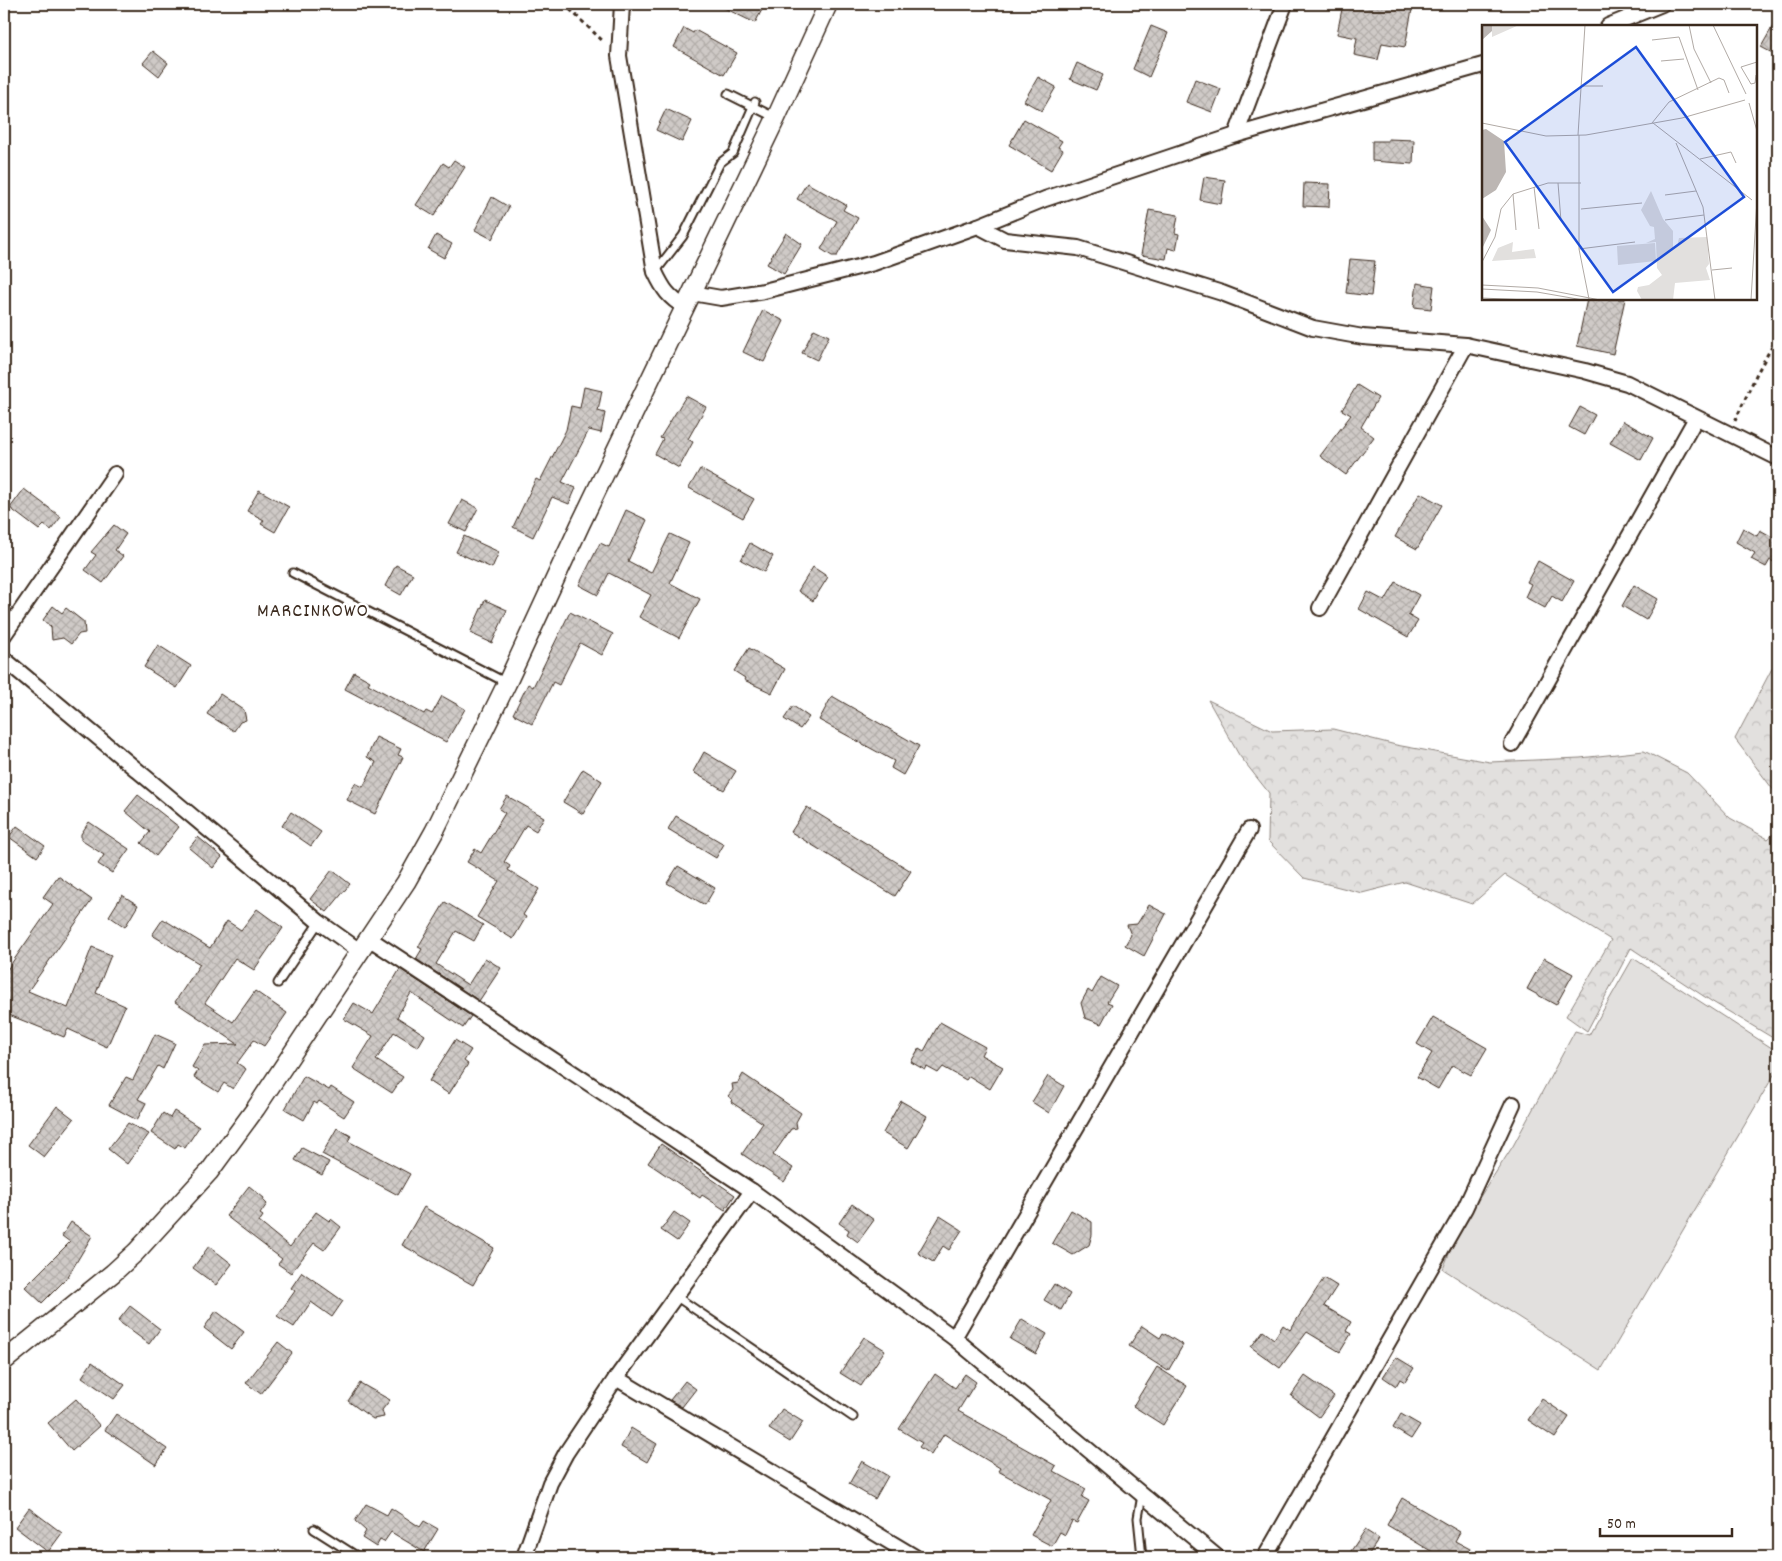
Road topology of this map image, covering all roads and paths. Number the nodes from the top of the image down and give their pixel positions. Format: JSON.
{"nodes":[{"id":1,"x":564,"y":4,"type":"edge"},
{"id":2,"x":622,"y":4,"type":"edge"},
{"id":3,"x":828,"y":4,"type":"edge"},
{"id":4,"x":1285,"y":4,"type":"edge"},
{"id":5,"x":1662,"y":4,"type":"edge"},
{"id":6,"x":1610,"y":25,"type":"edge"},
{"id":7,"x":619,"y":56,"type":"junction"},
{"id":8,"x":1482,"y":65,"type":"edge"},
{"id":9,"x":728,"y":94,"type":"dead end"},
{"id":10,"x":754,"y":105,"type":"junction"},
{"id":11,"x":776,"y":118,"type":"junction"},
{"id":12,"x":1236,"y":135,"type":"junction"},
{"id":13,"x":978,"y":226,"type":"junction"},
{"id":14,"x":655,"y":272,"type":"junction"},
{"id":15,"x":688,"y":300,"type":"junction"},
{"id":16,"x":1778,"y":336,"type":"edge"},
{"id":17,"x":1466,"y":345,"type":"junction"},
{"id":18,"x":1696,"y":418,"type":"junction"},
{"id":19,"x":1729,"y":433,"type":"junction"},
{"id":20,"x":1778,"y":458,"type":"edge"},
{"id":21,"x":115,"y":474,"type":"dead end"},
{"id":22,"x":293,"y":573,"type":"dead end"},
{"id":23,"x":1320,"y":608,"type":"dead end"},
{"id":24,"x":4,"y":635,"type":"edge"},
{"id":25,"x":4,"y":659,"type":"edge"},
{"id":26,"x":507,"y":682,"type":"junction"},
{"id":27,"x":1512,"y":744,"type":"dead end"},
{"id":28,"x":1249,"y":830,"type":"dead end"},
{"id":29,"x":319,"y":922,"type":"junction"},
{"id":30,"x":366,"y":945,"type":"junction"},
{"id":31,"x":278,"y":983,"type":"dead end"},
{"id":32,"x":1513,"y":1104,"type":"dead end"},
{"id":33,"x":752,"y":1191,"type":"junction"},
{"id":34,"x":677,"y":1297,"type":"junction"},
{"id":35,"x":954,"y":1338,"type":"junction"},
{"id":36,"x":4,"y":1362,"type":"edge"},
{"id":37,"x":616,"y":1378,"type":"junction"},
{"id":38,"x":853,"y":1416,"type":"dead end"},
{"id":39,"x":1142,"y":1495,"type":"junction"},
{"id":40,"x":314,"y":1529,"type":"dead end"},
{"id":41,"x":358,"y":1557,"type":"edge"},
{"id":42,"x":524,"y":1557,"type":"edge"},
{"id":43,"x":915,"y":1557,"type":"edge"},
{"id":44,"x":1142,"y":1557,"type":"edge"},
{"id":45,"x":1217,"y":1557,"type":"edge"},
{"id":46,"x":1265,"y":1557,"type":"edge"}],
"edges":[{"from":1,"to":7,"type":"path"},
{"from":2,"to":7,"type":"street"},
{"from":3,"to":11,"type":"street"},
{"from":4,"to":12,"type":"street"},
{"from":5,"to":6,"type":"street"},
{"from":7,"to":14,"type":"street"},
{"from":8,"to":12,"type":"street"},
{"from":9,"to":10,"type":"lane"},
{"from":10,"to":11,"type":"lane"},
{"from":10,"to":14,"type":"lane"},
{"from":11,"to":15,"type":"street"},
{"from":12,"to":13,"type":"street"},
{"from":13,"to":15,"type":"street"},
{"from":13,"to":17,"type":"street"},
{"from":14,"to":15,"type":"street"},
{"from":15,"to":26,"type":"street"},
{"from":16,"to":19,"type":"path"},
{"from":17,"to":18,"type":"street"},
{"from":17,"to":23,"type":"street"},
{"from":18,"to":19,"type":"street"},
{"from":18,"to":27,"type":"street"},
{"from":19,"to":20,"type":"street"},
{"from":21,"to":24,"type":"street"},
{"from":22,"to":26,"type":"lane"},
{"from":25,"to":29,"type":"street"},
{"from":26,"to":30,"type":"street"},
{"from":28,"to":35,"type":"street"},
{"from":29,"to":30,"type":"street"},
{"from":29,"to":31,"type":"lane"},
{"from":30,"to":33,"type":"street"},
{"from":30,"to":36,"type":"street"},
{"from":32,"to":46,"type":"street"},
{"from":33,"to":34,"type":"street"},
{"from":33,"to":35,"type":"street"},
{"from":34,"to":37,"type":"street"},
{"from":34,"to":38,"type":"lane"},
{"from":35,"to":39,"type":"street"},
{"from":37,"to":42,"type":"street"},
{"from":37,"to":43,"type":"street"},
{"from":39,"to":44,"type":"lane"},
{"from":39,"to":45,"type":"street"},
{"from":40,"to":41,"type":"lane"}]}
